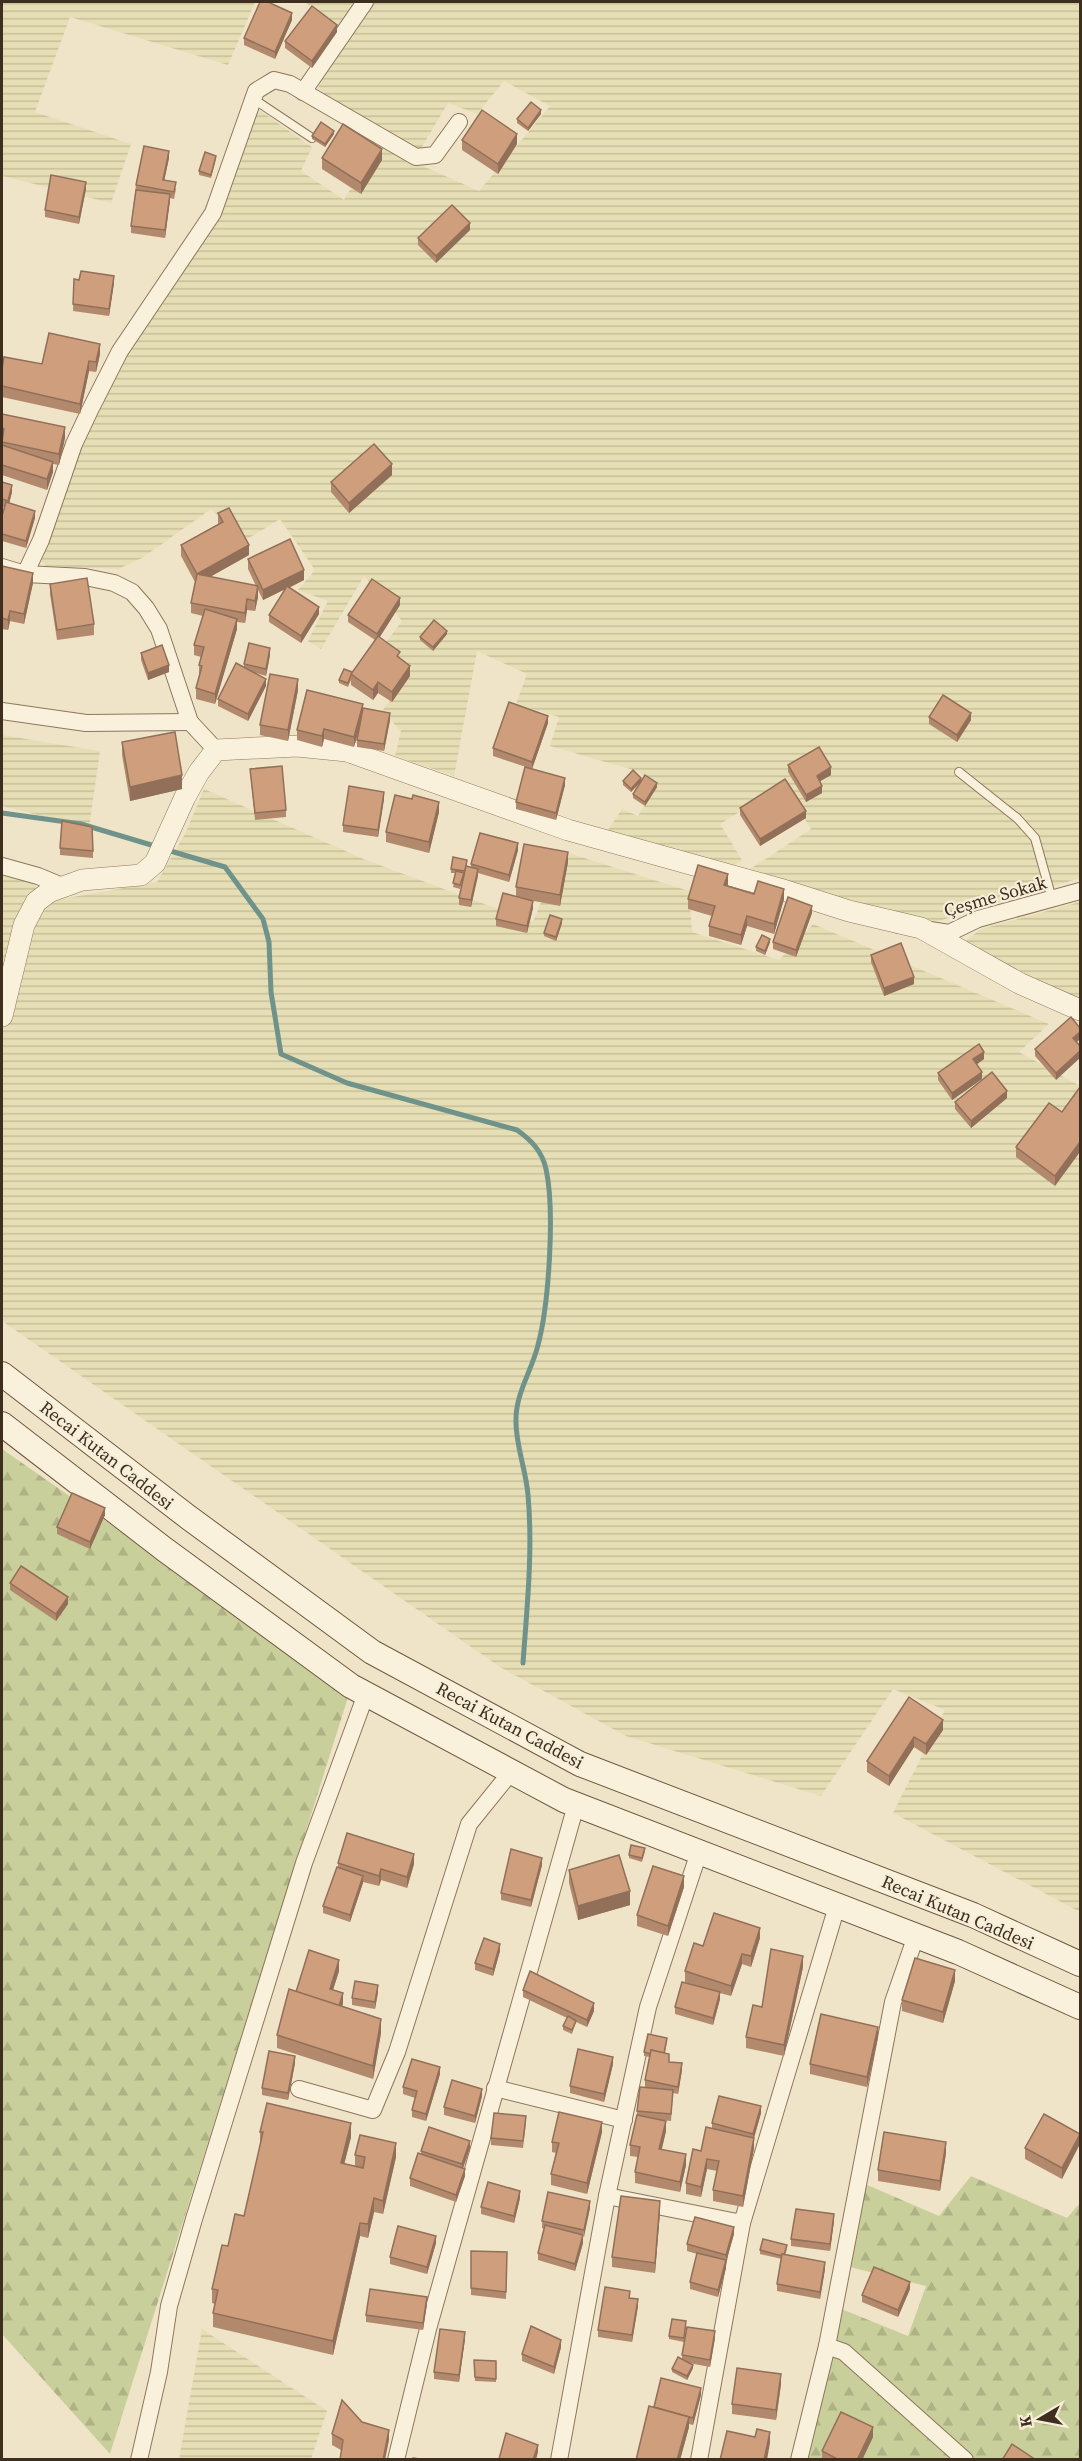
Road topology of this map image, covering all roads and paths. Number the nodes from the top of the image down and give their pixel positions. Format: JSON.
{"nodes":[{"id":1,"x":365,"y":2,"type":"edge"},
{"id":2,"x":303,"y":92,"type":"junction"},
{"id":3,"x":252,"y":98,"type":"junction"},
{"id":4,"x":459,"y":122,"type":"dead end"},
{"id":5,"x":312,"y":138,"type":"edge"},
{"id":6,"x":2,"y":567,"type":"edge"},
{"id":7,"x":25,"y":574,"type":"junction"},
{"id":8,"x":2,"y":711,"type":"edge"},
{"id":9,"x":190,"y":722,"type":"junction"},
{"id":10,"x":216,"y":750,"type":"junction"},
{"id":11,"x":959,"y":772,"type":"dead end"},
{"id":12,"x":2,"y":866,"type":"edge"},
{"id":13,"x":62,"y":886,"type":"junction"},
{"id":14,"x":1080,"y":891,"type":"edge"},
{"id":15,"x":1052,"y":899,"type":"junction"},
{"id":16,"x":921,"y":928,"type":"junction"},
{"id":17,"x":1080,"y":1010,"type":"edge"},
{"id":18,"x":2,"y":1016,"type":"edge"},
{"id":19,"x":2,"y":1374,"type":"edge"},
{"id":20,"x":2,"y":1424,"type":"edge"},
{"id":21,"x":366,"y":1694,"type":"junction"},
{"id":22,"x":511,"y":1772,"type":"junction"},
{"id":23,"x":576,"y":1805,"type":"junction"},
{"id":24,"x":699,"y":1852,"type":"junction"},
{"id":25,"x":837,"y":1906,"type":"junction"},
{"id":26,"x":916,"y":1936,"type":"junction"},
{"id":27,"x":1080,"y":1964,"type":"edge"},
{"id":28,"x":1080,"y":2007,"type":"edge"},
{"id":29,"x":495,"y":2088,"type":"junction"},
{"id":30,"x":299,"y":2090,"type":"dead end"},
{"id":31,"x":624,"y":2120,"type":"junction"},
{"id":32,"x":607,"y":2196,"type":"junction"},
{"id":33,"x":742,"y":2223,"type":"junction"},
{"id":34,"x":827,"y":2346,"type":"junction"},
{"id":35,"x":139,"y":2460,"type":"edge"},
{"id":36,"x":396,"y":2460,"type":"edge"},
{"id":37,"x":559,"y":2460,"type":"edge"},
{"id":38,"x":699,"y":2460,"type":"edge"},
{"id":39,"x":799,"y":2460,"type":"edge"},
{"id":40,"x":965,"y":2460,"type":"edge"}],
"edges":[{"from":1,"to":2,"type":"street"},
{"from":2,"to":3,"type":"street"},
{"from":2,"to":4,"type":"street"},
{"from":3,"to":5,"type":"lane"},
{"from":3,"to":7,"type":"street"},
{"from":6,"to":7,"type":"street"},
{"from":7,"to":9,"type":"street"},
{"from":8,"to":9,"type":"street"},
{"from":9,"to":10,"type":"street"},
{"from":10,"to":13,"type":"street"},
{"from":10,"to":16,"type":"street"},
{"from":11,"to":15,"type":"lane"},
{"from":12,"to":13,"type":"street"},
{"from":13,"to":18,"type":"street"},
{"from":14,"to":15,"type":"street","name":"Çeşme Sokak"},
{"from":15,"to":16,"type":"street","name":"Çeşme Sokak"},
{"from":16,"to":17,"type":"street"},
{"from":19,"to":27,"type":"main road","name":"Recai Kutan Caddesi"},
{"from":20,"to":21,"type":"main road","name":"Recai Kutan Caddesi"},
{"from":21,"to":22,"type":"main road","name":"Recai Kutan Caddesi"},
{"from":21,"to":35,"type":"street"},
{"from":22,"to":23,"type":"main road","name":"Recai Kutan Caddesi"},
{"from":22,"to":30,"type":"street"},
{"from":23,"to":24,"type":"main road","name":"Recai Kutan Caddesi"},
{"from":23,"to":29,"type":"street"},
{"from":24,"to":25,"type":"main road","name":"Recai Kutan Caddesi"},
{"from":24,"to":31,"type":"street"},
{"from":25,"to":26,"type":"main road","name":"Recai Kutan Caddesi"},
{"from":25,"to":33,"type":"street"},
{"from":26,"to":28,"type":"main road","name":"Recai Kutan Caddesi"},
{"from":26,"to":34,"type":"street"},
{"from":29,"to":31,"type":"street"},
{"from":29,"to":36,"type":"street"},
{"from":31,"to":32,"type":"street"},
{"from":32,"to":33,"type":"street"},
{"from":32,"to":37,"type":"street"},
{"from":33,"to":38,"type":"street"},
{"from":34,"to":39,"type":"street"},
{"from":34,"to":40,"type":"street"}]}
